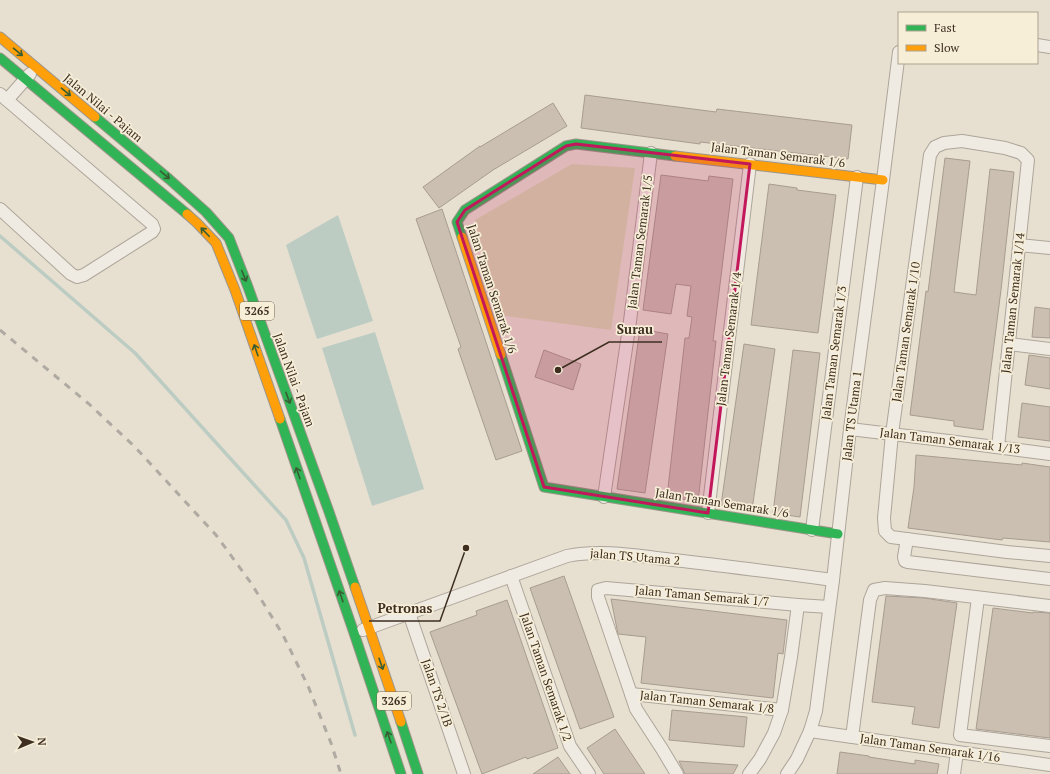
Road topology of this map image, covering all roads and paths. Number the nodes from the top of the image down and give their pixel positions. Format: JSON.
{"nodes":[{"id":1,"x":0,"y":37,"type":"edge"},
{"id":2,"x":1038,"y":45,"type":"edge"},
{"id":3,"x":1050,"y":47,"type":"edge"},
{"id":4,"x":0,"y":58,"type":"edge"},
{"id":5,"x":898,"y":60,"type":"edge"},
{"id":6,"x":36,"y":67,"type":"junction"},
{"id":7,"x":26,"y":79,"type":"junction"},
{"id":8,"x":4,"y":97,"type":"edge"},
{"id":9,"x":651,"y":153,"type":"junction"},
{"id":10,"x":1028,"y":160,"type":"joint"},
{"id":11,"x":750,"y":164,"type":"junction"},
{"id":12,"x":857,"y":177,"type":"junction"},
{"id":13,"x":883,"y":180,"type":"junction"},
{"id":14,"x":0,"y":209,"type":"edge"},
{"id":15,"x":1019,"y":245,"type":"junction"},
{"id":16,"x":1050,"y":248,"type":"edge"},
{"id":17,"x":1009,"y":344,"type":"junction"},
{"id":18,"x":1050,"y":349,"type":"edge"},
{"id":19,"x":850,"y":429,"type":"junction"},
{"id":20,"x":892,"y":434,"type":"junction"},
{"id":21,"x":998,"y":447,"type":"junction"},
{"id":22,"x":1050,"y":454,"type":"edge"},
{"id":23,"x":604,"y":497,"type":"junction"},
{"id":24,"x":708,"y":513,"type":"junction"},
{"id":25,"x":812,"y":530,"type":"junction"},
{"id":26,"x":838,"y":534,"type":"junction"},
{"id":27,"x":907,"y":539,"type":"junction"},
{"id":28,"x":1050,"y":556,"type":"edge"},
{"id":29,"x":511,"y":576,"type":"junction"},
{"id":30,"x":1050,"y":579,"type":"edge"},
{"id":31,"x":833,"y":580,"type":"junction"},
{"id":32,"x":978,"y":598,"type":"junction"},
{"id":33,"x":798,"y":605,"type":"junction"},
{"id":34,"x":1050,"y":606,"type":"edge"},
{"id":35,"x":829,"y":607,"type":"junction"},
{"id":36,"x":409,"y":613,"type":"junction"},
{"id":37,"x":369,"y":628,"type":"junction"},
{"id":38,"x":354,"y":633,"type":"junction"},
{"id":39,"x":631,"y":694,"type":"junction"},
{"id":40,"x":782,"y":710,"type":"junction"},
{"id":41,"x":810,"y":731,"type":"junction"},
{"id":42,"x":852,"y":737,"type":"junction"},
{"id":43,"x":1050,"y":746,"type":"edge"},
{"id":44,"x":957,"y":752,"type":"junction"},
{"id":45,"x":1050,"y":765,"type":"edge"},
{"id":46,"x":401,"y":774,"type":"edge"},
{"id":47,"x":418,"y":774,"type":"edge"},
{"id":48,"x":464,"y":774,"type":"edge"},
{"id":49,"x":589,"y":774,"type":"edge"},
{"id":50,"x":677,"y":774,"type":"edge"},
{"id":51,"x":749,"y":774,"type":"edge"},
{"id":52,"x":787,"y":774,"type":"edge"},
{"id":53,"x":954,"y":774,"type":"edge"}],
"edges":[{"from":1,"to":6,"type":"main road","name":"Jalan Nilai - Pajam","number":"3265","one_way":true},
{"from":2,"to":3,"type":"street"},
{"from":4,"to":7,"type":"main road","number":"3265"},
{"from":5,"to":13,"type":"street","name":"Jalan TS Utama 1"},
{"from":6,"to":7,"type":"street"},
{"from":6,"to":37,"type":"main road","name":"Jalan Nilai - Pajam","number":"3265","one_way":true},
{"from":7,"to":8,"type":"street"},
{"from":38,"to":7,"type":"main road","number":"3265","one_way":true},
{"from":8,"to":14,"type":"street"},
{"from":9,"to":11,"type":"main road","name":"Jalan Taman Semarak 1/6"},
{"from":9,"to":23,"type":"street","name":"Jalan Taman Semarak 1/5"},
{"from":9,"to":23,"type":"main road","name":"Jalan Taman Semarak 1/6"},
{"from":10,"to":15,"type":"street","name":"Jalan Taman Semarak 1/14"},
{"from":10,"to":20,"type":"street","name":"Jalan Taman Semarak 1/10"},
{"from":11,"to":12,"type":"main road","name":"Jalan Taman Semarak 1/6"},
{"from":11,"to":24,"type":"street","name":"Jalan Taman Semarak 1/4"},
{"from":12,"to":13,"type":"main road","name":"Jalan Taman Semarak 1/6"},
{"from":12,"to":25,"type":"street","name":"Jalan Taman Semarak 1/3"},
{"from":13,"to":19,"type":"street","name":"Jalan TS Utama 1"},
{"from":15,"to":16,"type":"street"},
{"from":15,"to":17,"type":"street","name":"Jalan Taman Semarak 1/14"},
{"from":17,"to":18,"type":"street"},
{"from":17,"to":21,"type":"street","name":"Jalan Taman Semarak 1/14"},
{"from":19,"to":20,"type":"street","name":"Jalan Taman Semarak 1/13"},
{"from":19,"to":26,"type":"street","name":"Jalan TS Utama 1"},
{"from":20,"to":21,"type":"street","name":"Jalan Taman Semarak 1/13"},
{"from":20,"to":27,"type":"street","name":"Jalan Taman Semarak 1/10"},
{"from":21,"to":22,"type":"street","name":"Jalan Taman Semarak 1/13"},
{"from":23,"to":24,"type":"main road","name":"Jalan Taman Semarak 1/6"},
{"from":24,"to":25,"type":"main road","name":"Jalan Taman Semarak 1/6"},
{"from":25,"to":26,"type":"main road","name":"Jalan Taman Semarak 1/6"},
{"from":26,"to":31,"type":"street","name":"Jalan TS Utama 1"},
{"from":27,"to":28,"type":"street"},
{"from":27,"to":30,"type":"street"},
{"from":29,"to":31,"type":"street","name":"jalan TS Utama 2"},
{"from":29,"to":36,"type":"street","name":"jalan TS Utama 2"},
{"from":29,"to":49,"type":"street","name":"Jalan Taman Semarak 1/2"},
{"from":31,"to":35,"type":"street","name":"Jalan TS Utama 1"},
{"from":32,"to":34,"type":"street"},
{"from":32,"to":42,"type":"street"},
{"from":32,"to":43,"type":"street"},
{"from":33,"to":35,"type":"street","name":"Jalan Taman Semarak 1/7"},
{"from":33,"to":39,"type":"street","name":"Jalan Taman Semarak 1/7"},
{"from":33,"to":40,"type":"street"},
{"from":35,"to":41,"type":"street","name":"Jalan TS Utama 1"},
{"from":36,"to":37,"type":"street","name":"jalan TS Utama 2"},
{"from":36,"to":48,"type":"street","name":"Jalan TS 2/1B"},
{"from":37,"to":38,"type":"street","name":"jalan TS Utama 2"},
{"from":37,"to":47,"type":"main road","name":"Jalan Nilai - Pajam","number":"3265","one_way":true},
{"from":46,"to":38,"type":"main road","number":"3265","one_way":true},
{"from":39,"to":40,"type":"street","name":"Jalan Taman Semarak 1/8"},
{"from":39,"to":50,"type":"street"},
{"from":40,"to":51,"type":"street"},
{"from":41,"to":42,"type":"street","name":"Jalan Taman Semarak 1/16"},
{"from":41,"to":52,"type":"street","name":"Jalan TS Utama 1"},
{"from":42,"to":44,"type":"street","name":"Jalan Taman Semarak 1/16"},
{"from":44,"to":45,"type":"street","name":"Jalan Taman Semarak 1/16"},
{"from":44,"to":53,"type":"street"}]}
